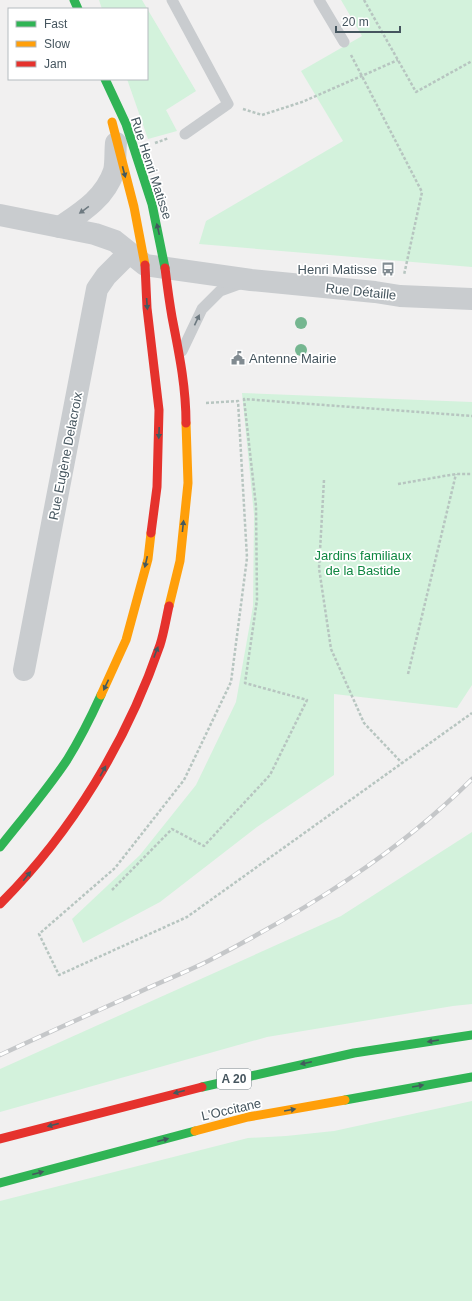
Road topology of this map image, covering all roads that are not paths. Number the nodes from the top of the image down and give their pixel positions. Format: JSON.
{"nodes":[{"id":1,"x":172,"y":0,"type":"edge"},
{"id":2,"x":320,"y":0,"type":"edge"},
{"id":3,"x":344,"y":42,"type":"road end"},
{"id":4,"x":104,"y":80,"type":"edge"},
{"id":5,"x":104,"y":80,"type":"edge"},
{"id":6,"x":185,"y":134,"type":"dead end"},
{"id":7,"x":116,"y":140,"type":"junction"},
{"id":8,"x":0,"y":215,"type":"edge"},
{"id":9,"x":60,"y":227,"type":"junction"},
{"id":10,"x":146,"y":262,"type":"junction"},
{"id":11,"x":250,"y":280,"type":"junction"},
{"id":12,"x":472,"y":299,"type":"edge"},
{"id":13,"x":180,"y":355,"type":"junction"},
{"id":14,"x":24,"y":670,"type":"dead end"},
{"id":15,"x":0,"y":847,"type":"edge"},
{"id":16,"x":0,"y":904,"type":"edge"},
{"id":17,"x":472,"y":1035,"type":"edge"},
{"id":18,"x":472,"y":1077,"type":"edge"},
{"id":19,"x":0,"y":1139,"type":"edge"},
{"id":20,"x":0,"y":1183,"type":"edge"}],
"edges":[{"from":1,"to":6,"type":"lane"},
{"from":2,"to":3,"type":"lane"},
{"from":4,"to":7,"type":"main road","name":"Rue Henri Matisse"},
{"from":10,"to":5,"type":"main road","name":"Rue Henri Matisse","one_way":true},
{"from":7,"to":9,"type":"street","one_way":true},
{"from":7,"to":10,"type":"main road","name":"Rue Henri Matisse","one_way":true},
{"from":8,"to":9,"type":"street"},
{"from":9,"to":10,"type":"street"},
{"from":10,"to":11,"type":"street","name":"Rue Détaille"},
{"from":10,"to":13,"type":"main road"},
{"from":10,"to":14,"type":"street","name":"Rue Eugène Delacroix"},
{"from":10,"to":15,"type":"main road","one_way":true},
{"from":11,"to":12,"type":"street","name":"Rue Détaille"},
{"from":13,"to":11,"type":"lane","name":"Rue Détaille","one_way":true},
{"from":16,"to":13,"type":"main road","one_way":true},
{"from":17,"to":19,"type":"main road","number":"A 20","one_way":true},
{"from":20,"to":18,"type":"main road","name":"L'Occitane","one_way":true}]}
